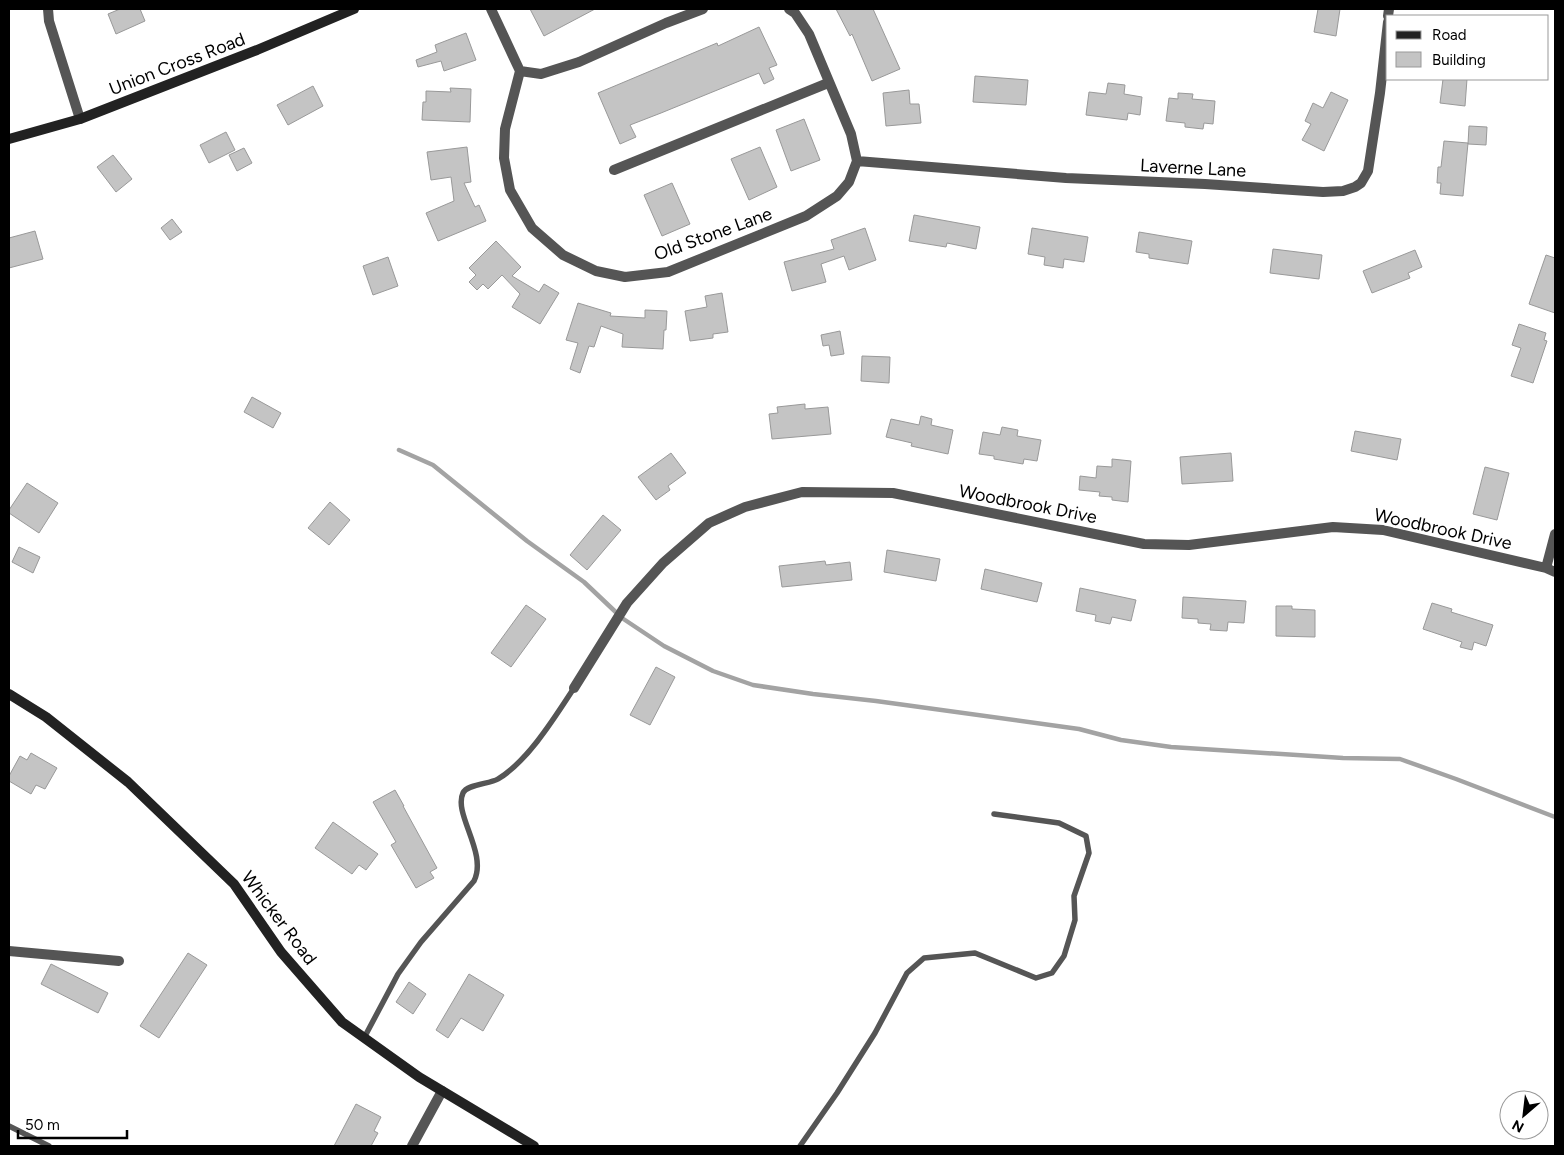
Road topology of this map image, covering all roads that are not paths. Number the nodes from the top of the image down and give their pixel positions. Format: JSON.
{"nodes":[{"id":1,"x":48,"y":9,"type":"edge"},
{"id":2,"x":354,"y":9,"type":"edge"},
{"id":3,"x":491,"y":9,"type":"edge"},
{"id":4,"x":703,"y":9,"type":"edge"},
{"id":5,"x":789,"y":9,"type":"edge"},
{"id":6,"x":1386,"y":40,"type":"edge"},
{"id":7,"x":520,"y":71,"type":"junction"},
{"id":8,"x":828,"y":83,"type":"junction"},
{"id":9,"x":80,"y":119,"type":"junction"},
{"id":10,"x":9,"y":139,"type":"edge"},
{"id":11,"x":857,"y":161,"type":"junction"},
{"id":12,"x":614,"y":170,"type":"dead end"},
{"id":13,"x":1555,"y":534,"type":"edge"},
{"id":14,"x":1551,"y":570,"type":"edge"},
{"id":15,"x":574,"y":688,"type":"joint"},
{"id":16,"x":9,"y":694,"type":"edge"},
{"id":17,"x":994,"y":814,"type":"dead end"},
{"id":18,"x":9,"y":951,"type":"edge"},
{"id":19,"x":119,"y":961,"type":"dead end"},
{"id":20,"x":364,"y":1038,"type":"junction"},
{"id":21,"x":442,"y":1091,"type":"junction"},
{"id":22,"x":9,"y":1126,"type":"edge"},
{"id":23,"x":49,"y":1146,"type":"edge"},
{"id":24,"x":412,"y":1146,"type":"edge"},
{"id":25,"x":534,"y":1146,"type":"edge"},
{"id":26,"x":800,"y":1146,"type":"edge"}],
"edges":[{"from":1,"to":9,"type":"street"},
{"from":2,"to":9,"type":"street","name":"Union Cross Road"},
{"from":3,"to":7,"type":"street"},
{"from":4,"to":7,"type":"street"},
{"from":5,"to":8,"type":"street"},
{"from":6,"to":11,"type":"street","name":"Laverne Lane"},
{"from":7,"to":11,"type":"street","name":"Old Stone Lane"},
{"from":8,"to":11,"type":"street"},
{"from":8,"to":12,"type":"street"},
{"from":9,"to":10,"type":"street","name":"Union Cross Road"},
{"from":13,"to":14,"type":"street"},
{"from":14,"to":15,"type":"street","name":"Woodbrook Drive"},
{"from":15,"to":20,"type":"lane"},
{"from":16,"to":20,"type":"street","name":"Whicker Road"},
{"from":17,"to":26,"type":"lane"},
{"from":18,"to":19,"type":"street"},
{"from":20,"to":21,"type":"street","name":"Whicker Road"},
{"from":21,"to":24,"type":"street"},
{"from":21,"to":25,"type":"street","name":"Whicker Road"},
{"from":22,"to":23,"type":"lane"}]}
